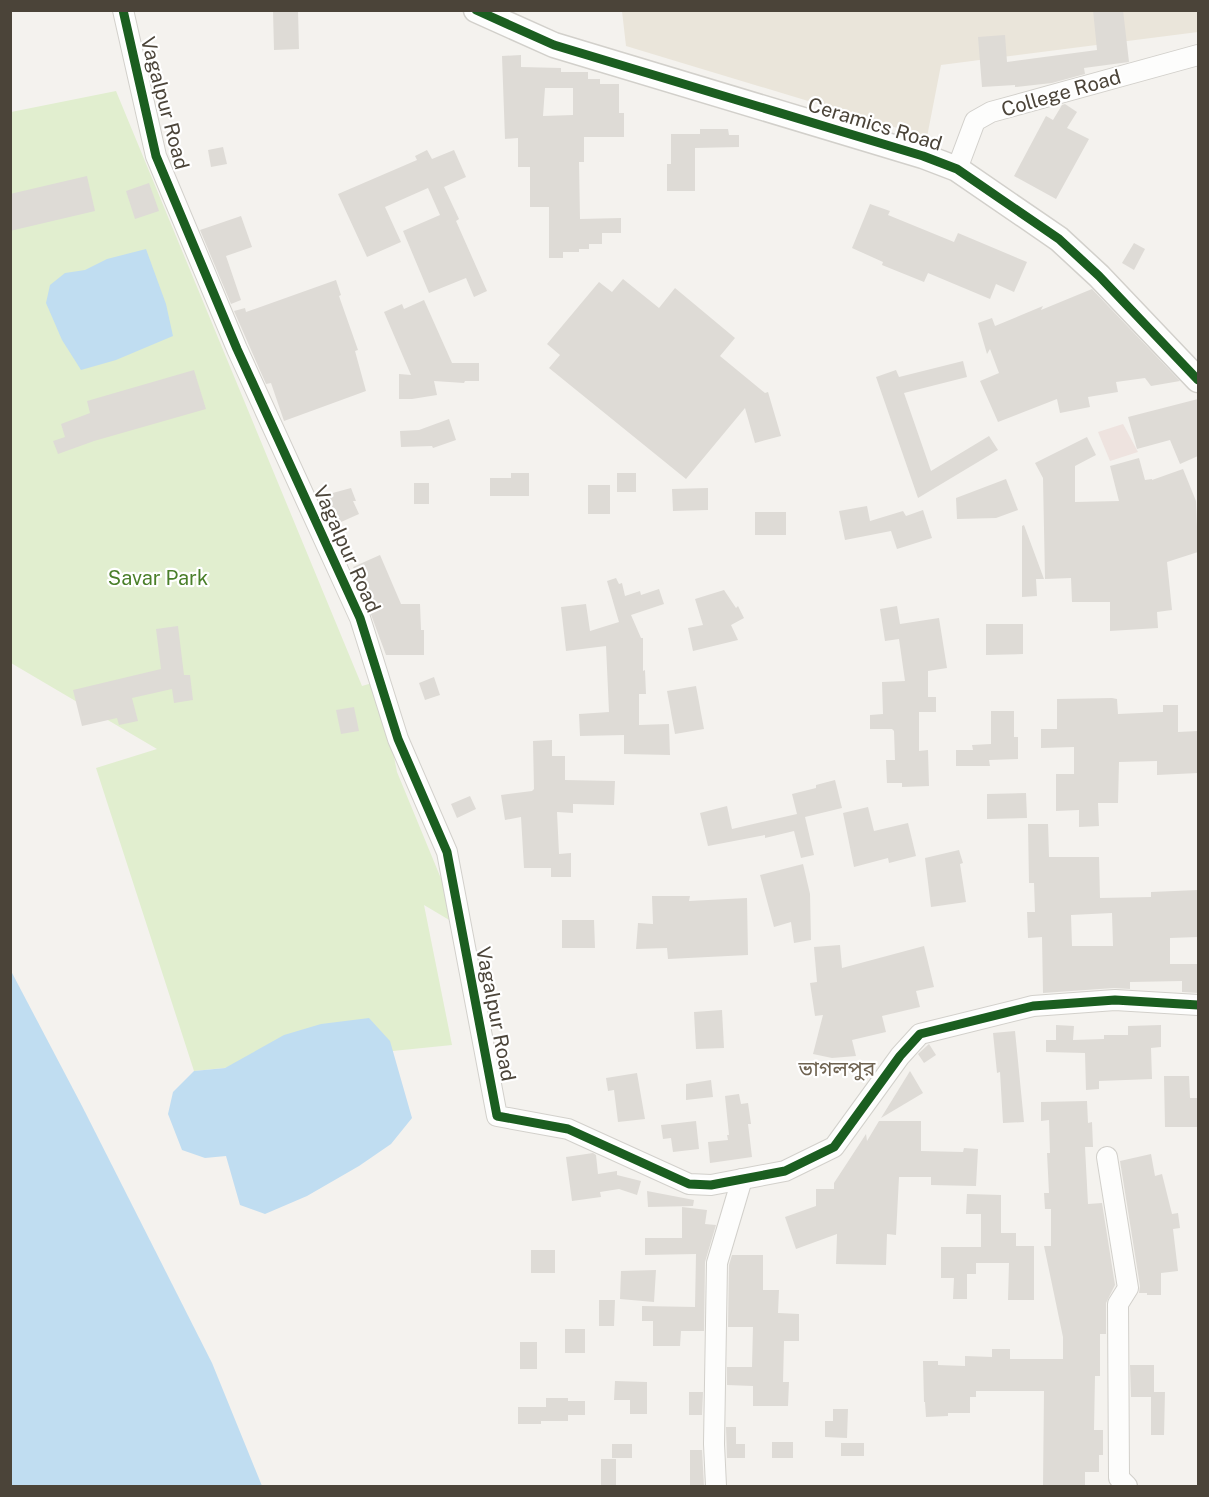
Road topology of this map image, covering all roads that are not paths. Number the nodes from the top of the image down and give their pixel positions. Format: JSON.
{"nodes":[{"id":1,"x":123,"y":10,"type":"edge"},
{"id":2,"x":479,"y":11,"type":"edge"},
{"id":3,"x":1198,"y":55,"type":"edge"},
{"id":4,"x":957,"y":169,"type":"junction"},
{"id":5,"x":1198,"y":380,"type":"edge"},
{"id":6,"x":1198,"y":1005,"type":"edge"},
{"id":7,"x":1107,"y":1157,"type":"dead end"},
{"id":8,"x":742,"y":1179,"type":"junction"},
{"id":9,"x":716,"y":1486,"type":"edge"},
{"id":10,"x":1127,"y":1486,"type":"edge"}],
"edges":[{"from":1,"to":8,"type":"street","name":"Vagalpur Road"},
{"from":2,"to":4,"type":"street","name":"Ceramics Road"},
{"from":3,"to":4,"type":"street","name":"College Road"},
{"from":4,"to":5,"type":"street","name":"Ceramics Road"},
{"from":6,"to":8,"type":"street"},
{"from":7,"to":10,"type":"street"},
{"from":8,"to":9,"type":"street"}]}
